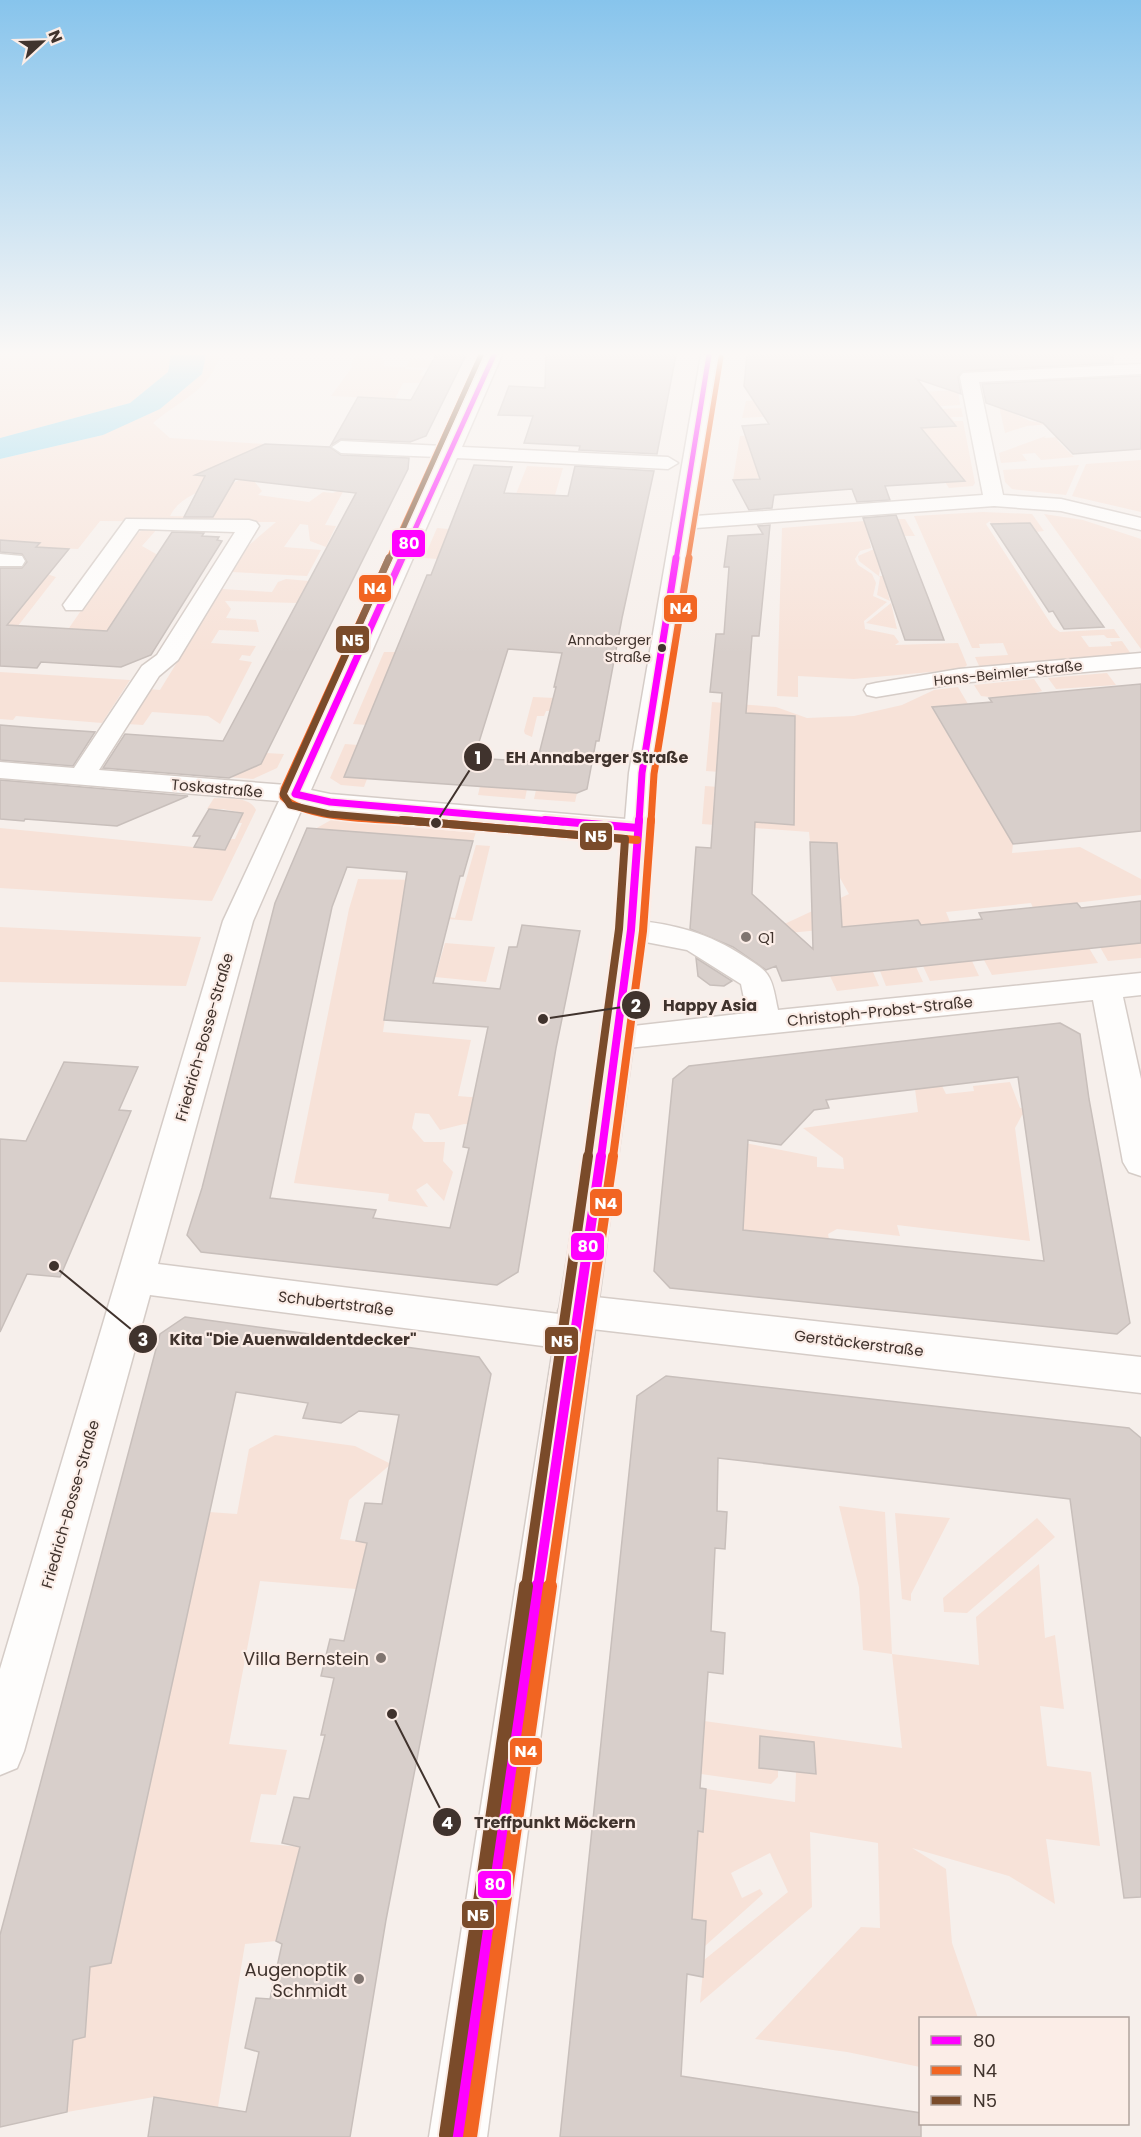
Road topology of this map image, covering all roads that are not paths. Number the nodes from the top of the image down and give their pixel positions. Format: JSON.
{"nodes":[{"id":1,"x":446,"y":455,"type":"edge"},
{"id":2,"x":482,"y":455,"type":"edge"},
{"id":3,"x":693,"y":455,"type":"edge"},
{"id":4,"x":985,"y":455,"type":"edge"},
{"id":5,"x":668,"y":464,"type":"dead end"},
{"id":6,"x":994,"y":500,"type":"junction"},
{"id":7,"x":682,"y":523,"type":"junction"},
{"id":8,"x":1141,"y":525,"type":"edge"},
{"id":9,"x":74,"y":605,"type":"dead end"},
{"id":10,"x":1141,"y":660,"type":"edge"},
{"id":11,"x":876,"y":690,"type":"dead end"},
{"id":12,"x":0,"y":770,"type":"edge"},
{"id":13,"x":82,"y":776,"type":"junction"},
{"id":14,"x":295,"y":794,"type":"junction"},
{"id":15,"x":638,"y":828,"type":"junction"},
{"id":16,"x":632,"y":930,"type":"junction"},
{"id":17,"x":1141,"y":984,"type":"edge"},
{"id":18,"x":1106,"y":988,"type":"junction"},
{"id":19,"x":765,"y":1023,"type":"junction"},
{"id":20,"x":618,"y":1037,"type":"junction"},
{"id":21,"x":1141,"y":1162,"type":"edge"},
{"id":22,"x":134,"y":1277,"type":"junction"},
{"id":23,"x":575,"y":1322,"type":"junction"},
{"id":24,"x":1141,"y":1375,"type":"edge"},
{"id":25,"x":0,"y":1751,"type":"edge"},
{"id":26,"x":458,"y":2137,"type":"edge"}],
"edges":[{"from":1,"to":14,"type":"street","name":"Friedrich-Bosse-Straße"},
{"from":2,"to":5,"type":"street"},
{"from":3,"to":7,"type":"street"},
{"from":4,"to":6,"type":"street"},
{"from":6,"to":7,"type":"street"},
{"from":6,"to":8,"type":"street"},
{"from":7,"to":15,"type":"street"},
{"from":9,"to":13,"type":"street"},
{"from":10,"to":11,"type":"street","name":"Hans-Beimler-Straße"},
{"from":12,"to":13,"type":"street","name":"Toskastraße"},
{"from":13,"to":14,"type":"street","name":"Toskastraße"},
{"from":14,"to":15,"type":"street","name":"Toskastraße"},
{"from":14,"to":22,"type":"street","name":"Friedrich-Bosse-Straße"},
{"from":15,"to":16,"type":"street"},
{"from":16,"to":19,"type":"street"},
{"from":16,"to":20,"type":"street"},
{"from":17,"to":18,"type":"street","name":"Christoph-Probst-Straße"},
{"from":18,"to":19,"type":"street","name":"Christoph-Probst-Straße"},
{"from":18,"to":21,"type":"street"},
{"from":19,"to":20,"type":"street","name":"Christoph-Probst-Straße"},
{"from":20,"to":23,"type":"street"},
{"from":22,"to":23,"type":"street","name":"Schubertstraße"},
{"from":22,"to":25,"type":"street","name":"Friedrich-Bosse-Straße"},
{"from":23,"to":24,"type":"street","name":"Gerstäckerstraße"},
{"from":23,"to":26,"type":"street"}]}
